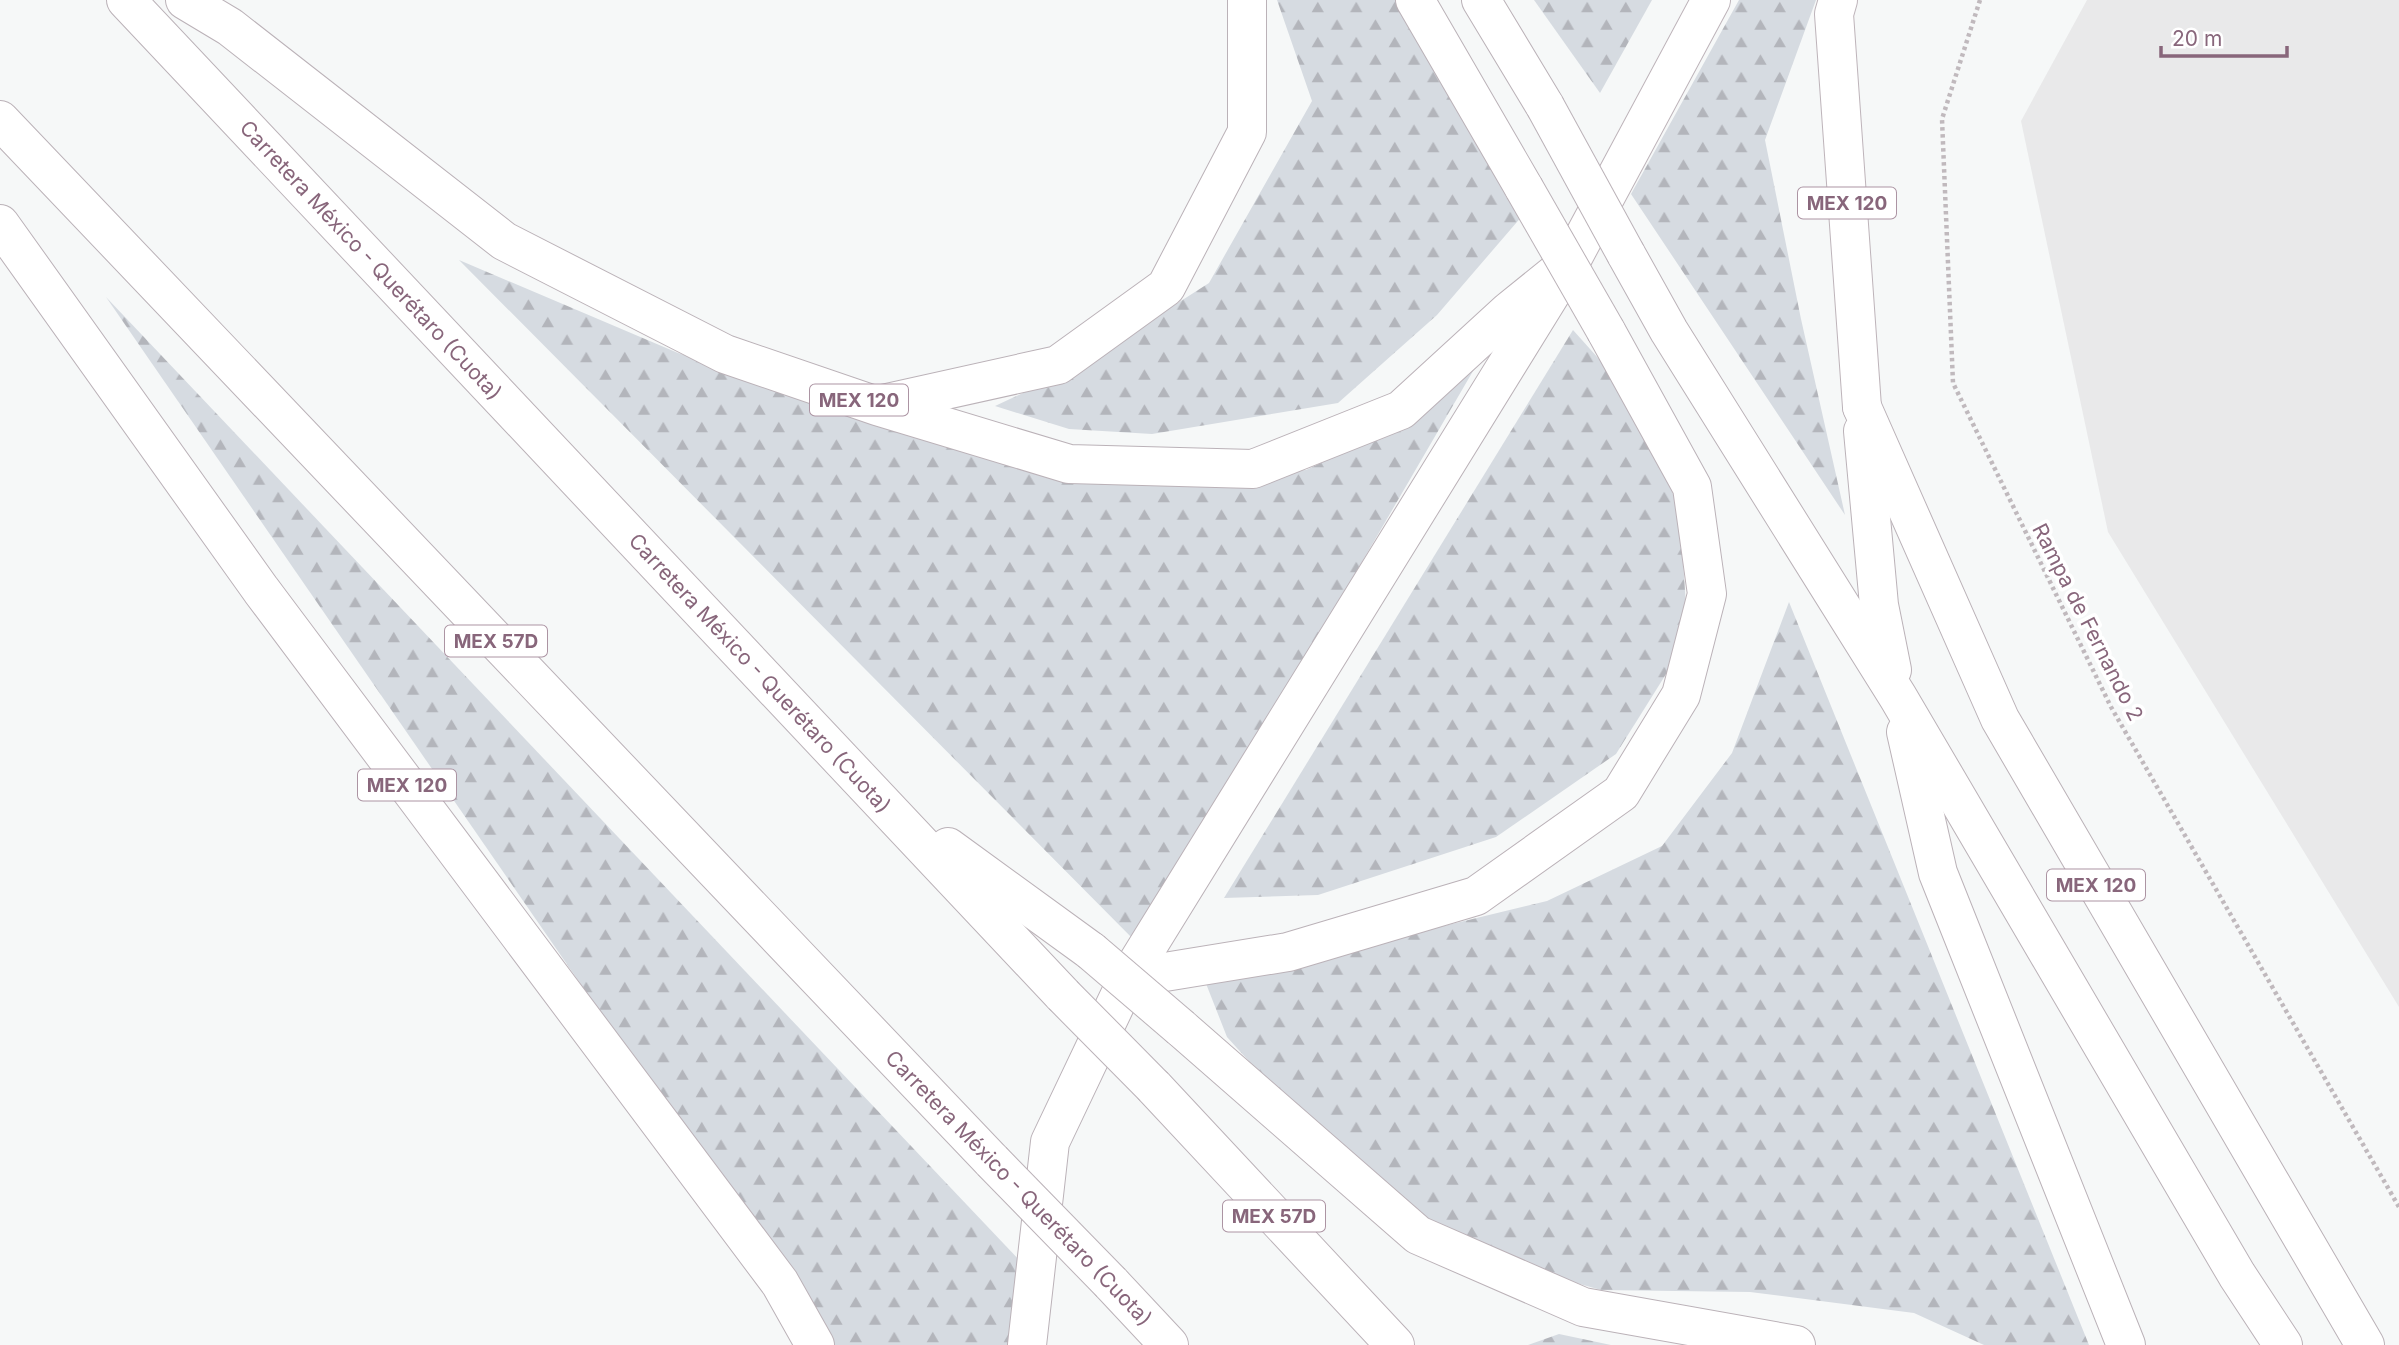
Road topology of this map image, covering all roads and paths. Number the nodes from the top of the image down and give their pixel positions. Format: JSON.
{"nodes":[{"id":1,"x":125,"y":0,"type":"edge"},
{"id":2,"x":185,"y":0,"type":"edge"},
{"id":3,"x":1247,"y":0,"type":"edge"},
{"id":4,"x":1415,"y":0,"type":"edge"},
{"id":5,"x":1481,"y":0,"type":"edge"},
{"id":6,"x":1712,"y":0,"type":"edge"},
{"id":7,"x":1838,"y":0,"type":"edge"},
{"id":8,"x":1980,"y":0,"type":"edge"},
{"id":9,"x":0,"y":120,"type":"edge"},
{"id":10,"x":0,"y":224,"type":"edge"},
{"id":11,"x":1572,"y":261,"type":"junction"},
{"id":12,"x":877,"y":406,"type":"junction"},
{"id":13,"x":1862,"y":407,"type":"junction"},
{"id":14,"x":1898,"y":697,"type":"junction"},
{"id":15,"x":877,"y":797,"type":"junction"},
{"id":16,"x":1128,"y":978,"type":"junction"},
{"id":17,"x":2399,"y":1207,"type":"edge"},
{"id":18,"x":815,"y":1345,"type":"edge"},
{"id":19,"x":1027,"y":1345,"type":"edge"},
{"id":20,"x":1168,"y":1345,"type":"edge"},
{"id":21,"x":1395,"y":1345,"type":"edge"},
{"id":22,"x":1796,"y":1345,"type":"edge"},
{"id":23,"x":2126,"y":1345,"type":"edge"},
{"id":24,"x":2283,"y":1345,"type":"edge"},
{"id":25,"x":2365,"y":1345,"type":"edge"}],
"edges":[{"from":1,"to":15,"type":"main road","name":"Carretera México - Querétaro (Cuota)","number":"MEX 57D"},
{"from":2,"to":12,"type":"main road","number":"MEX 120"},
{"from":3,"to":12,"type":"main road"},
{"from":4,"to":16,"type":"main road","bridge":true},
{"from":5,"to":14,"type":"main road","bridge":true},
{"from":6,"to":11,"type":"main road","number":"MEX 120"},
{"from":7,"to":13,"type":"main road","number":"MEX 120"},
{"from":8,"to":17,"type":"path","name":"Rampa de Fernando 2"},
{"from":9,"to":20,"type":"main road","name":"Carretera México - Querétaro (Cuota)","number":"MEX 57D","bridge":true},
{"from":10,"to":18,"type":"main road","number":"MEX 120"},
{"from":11,"to":12,"type":"main road","number":"MEX 120"},
{"from":11,"to":16,"type":"main road"},
{"from":13,"to":14,"type":"main road"},
{"from":13,"to":25,"type":"main road","number":"MEX 120"},
{"from":14,"to":23,"type":"main road"},
{"from":14,"to":24,"type":"main road"},
{"from":15,"to":21,"type":"main road","name":"Carretera México - Querétaro (Cuota)","number":"MEX 57D","bridge":true},
{"from":15,"to":22,"type":"main road","bridge":true},
{"from":16,"to":19,"type":"main road"}]}
